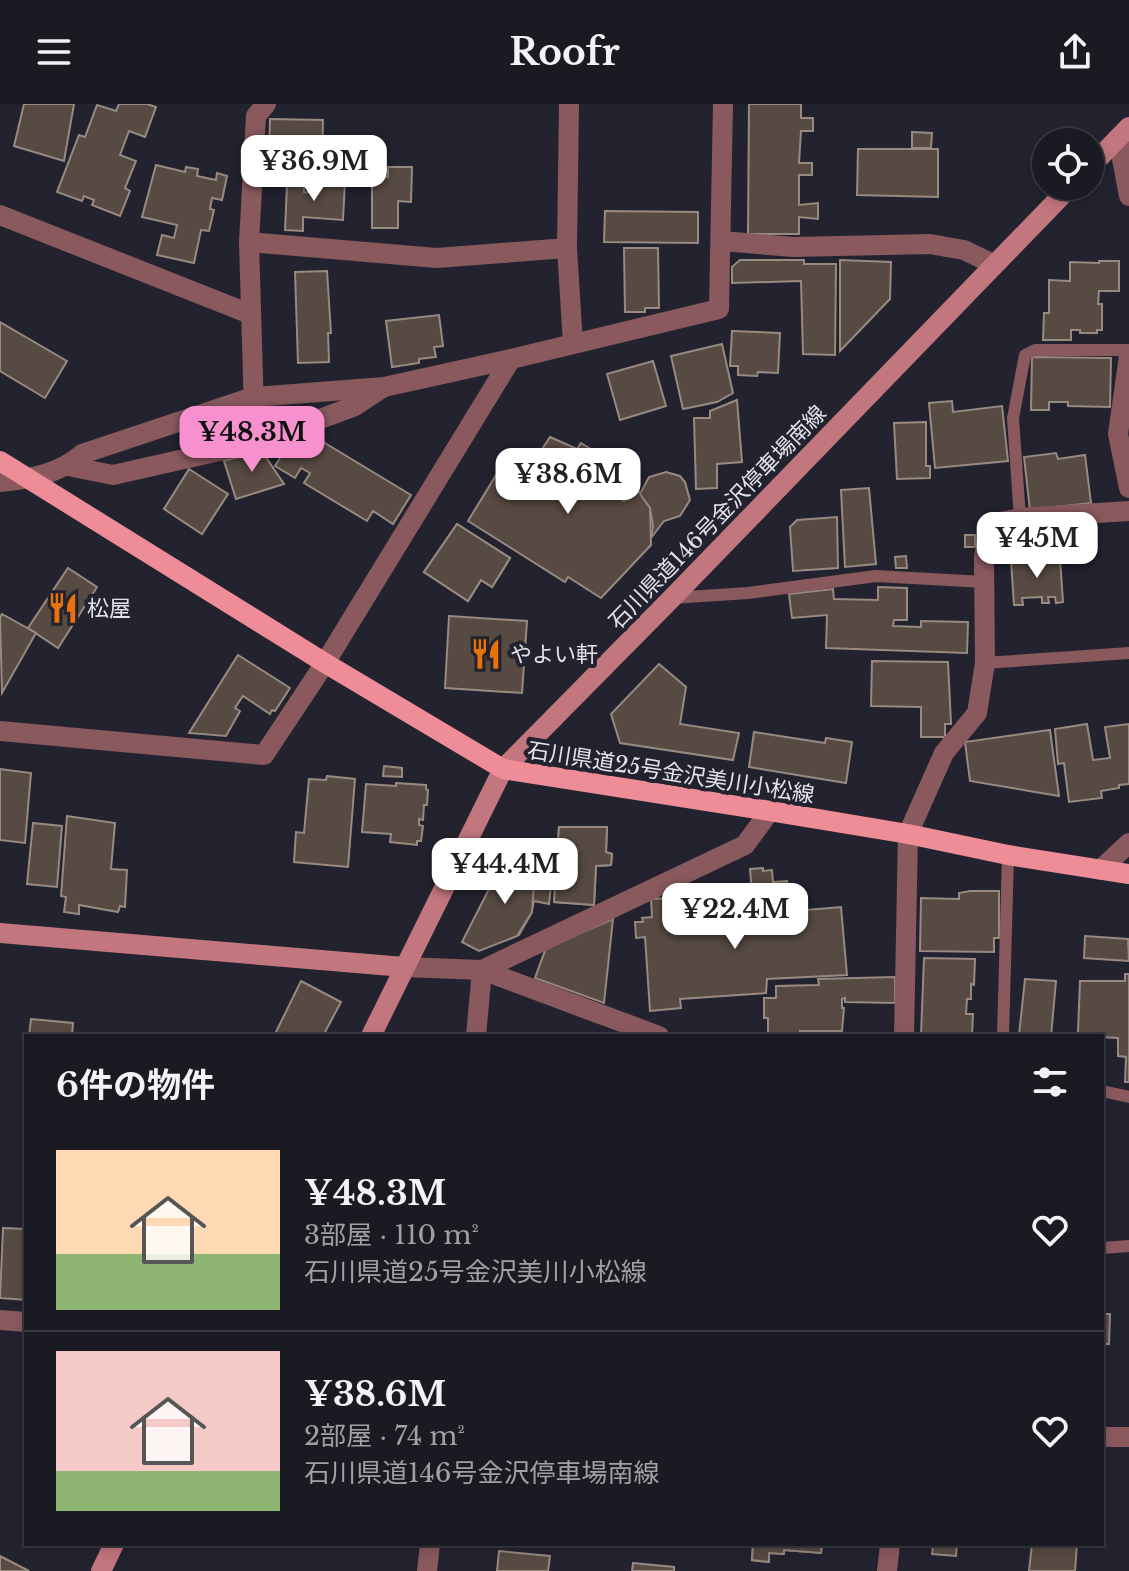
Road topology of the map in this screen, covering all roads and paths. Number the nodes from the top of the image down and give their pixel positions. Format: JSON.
{"nodes":[{"id":1,"x":266,"y":104,"type":"edge"},
{"id":2,"x":569,"y":104,"type":"edge"},
{"id":3,"x":723,"y":104,"type":"edge"},
{"id":4,"x":1124,"y":133,"type":"edge"},
{"id":5,"x":1104,"y":153,"type":"edge"},
{"id":6,"x":1129,"y":196,"type":"edge"},
{"id":7,"x":1057,"y":200,"type":"edge"},
{"id":8,"x":0,"y":215,"type":"edge"},
{"id":9,"x":722,"y":241,"type":"junction"},
{"id":10,"x":249,"y":242,"type":"junction"},
{"id":11,"x":567,"y":248,"type":"junction"},
{"id":12,"x":993,"y":264,"type":"junction"},
{"id":13,"x":250,"y":314,"type":"junction"},
{"id":14,"x":573,"y":344,"type":"junction"},
{"id":15,"x":1129,"y":353,"type":"edge"},
{"id":16,"x":511,"y":359,"type":"junction"},
{"id":17,"x":384,"y":387,"type":"junction"},
{"id":18,"x":253,"y":397,"type":"junction"},
{"id":19,"x":255,"y":443,"type":"junction"},
{"id":20,"x":0,"y":461,"type":"edge"},
{"id":21,"x":68,"y":466,"type":"junction"},
{"id":22,"x":28,"y":480,"type":"junction"},
{"id":23,"x":0,"y":482,"type":"edge"},
{"id":24,"x":1129,"y":488,"type":"edge"},
{"id":25,"x":1129,"y":511,"type":"edge"},
{"id":26,"x":1020,"y":518,"type":"junction"},
{"id":27,"x":984,"y":582,"type":"junction"},
{"id":28,"x":672,"y":598,"type":"junction"},
{"id":29,"x":1129,"y":653,"type":"edge"},
{"id":30,"x":325,"y":663,"type":"junction"},
{"id":31,"x":985,"y":663,"type":"junction"},
{"id":32,"x":2,"y":729,"type":"edge"},
{"id":33,"x":503,"y":769,"type":"junction"},
{"id":34,"x":770,"y":811,"type":"junction"},
{"id":35,"x":908,"y":834,"type":"junction"},
{"id":36,"x":1129,"y":843,"type":"edge"},
{"id":37,"x":1008,"y":855,"type":"junction"},
{"id":38,"x":1100,"y":870,"type":"junction"},
{"id":39,"x":1129,"y":874,"type":"edge"},
{"id":40,"x":0,"y":933,"type":"edge"},
{"id":41,"x":404,"y":967,"type":"junction"},
{"id":42,"x":482,"y":970,"type":"junction"},
{"id":43,"x":372,"y":1034,"type":"edge"},
{"id":44,"x":476,"y":1034,"type":"edge"},
{"id":45,"x":654,"y":1034,"type":"edge"},
{"id":46,"x":904,"y":1034,"type":"edge"},
{"id":47,"x":1003,"y":1034,"type":"edge"},
{"id":48,"x":1104,"y":1091,"type":"edge"},
{"id":49,"x":1129,"y":1097,"type":"edge"},
{"id":50,"x":1129,"y":1246,"type":"edge"},
{"id":51,"x":1104,"y":1248,"type":"edge"},
{"id":52,"x":0,"y":1320,"type":"edge"},
{"id":53,"x":24,"y":1322,"type":"edge"},
{"id":54,"x":1104,"y":1437,"type":"edge"},
{"id":55,"x":1129,"y":1437,"type":"edge"},
{"id":56,"x":113,"y":1546,"type":"edge"},
{"id":57,"x":430,"y":1546,"type":"edge"},
{"id":58,"x":890,"y":1546,"type":"edge"},
{"id":59,"x":101,"y":1571,"type":"edge"},
{"id":60,"x":427,"y":1571,"type":"edge"},
{"id":61,"x":887,"y":1571,"type":"edge"}],
"edges":[{"from":1,"to":10,"type":"street"},
{"from":2,"to":11,"type":"street"},
{"from":3,"to":9,"type":"street"},
{"from":4,"to":5,"type":"main road"},
{"from":4,"to":6,"type":"street"},
{"from":7,"to":12,"type":"main road","name":"石川県道146号金沢停車場南線"},
{"from":8,"to":13,"type":"street"},
{"from":9,"to":12,"type":"street"},
{"from":9,"to":14,"type":"street"},
{"from":10,"to":11,"type":"street"},
{"from":10,"to":13,"type":"street"},
{"from":11,"to":14,"type":"street"},
{"from":12,"to":28,"type":"main road","name":"石川県道146号金沢停車場南線"},
{"from":13,"to":18,"type":"street"},
{"from":14,"to":16,"type":"street"},
{"from":15,"to":24,"type":"street"},
{"from":15,"to":26,"type":"lane"},
{"from":16,"to":17,"type":"street"},
{"from":16,"to":30,"type":"street"},
{"from":17,"to":18,"type":"street"},
{"from":17,"to":19,"type":"street"},
{"from":18,"to":19,"type":"street"},
{"from":18,"to":21,"type":"street"},
{"from":19,"to":21,"type":"street"},
{"from":20,"to":22,"type":"main road","name":"石川県道25号金沢美川小松線"},
{"from":21,"to":22,"type":"street"},
{"from":22,"to":23,"type":"street"},
{"from":22,"to":30,"type":"main road","name":"石川県道25号金沢美川小松線"},
{"from":25,"to":26,"type":"street"},
{"from":26,"to":27,"type":"street"},
{"from":27,"to":28,"type":"lane"},
{"from":27,"to":31,"type":"street"},
{"from":28,"to":33,"type":"main road","name":"石川県道146号金沢停車場南線"},
{"from":29,"to":31,"type":"lane"},
{"from":30,"to":32,"type":"street"},
{"from":30,"to":33,"type":"main road","name":"石川県道25号金沢美川小松線"},
{"from":31,"to":35,"type":"street"},
{"from":33,"to":34,"type":"main road","name":"石川県道25号金沢美川小松線"},
{"from":33,"to":41,"type":"main road","name":"石川県道146号金沢停車場南線"},
{"from":34,"to":35,"type":"main road","name":"石川県道25号金沢美川小松線"},
{"from":34,"to":42,"type":"street"},
{"from":35,"to":37,"type":"main road","name":"石川県道25号金沢美川小松線"},
{"from":35,"to":46,"type":"street"},
{"from":36,"to":38,"type":"street"},
{"from":37,"to":38,"type":"main road","name":"石川県道25号金沢美川小松線"},
{"from":37,"to":47,"type":"lane"},
{"from":38,"to":39,"type":"main road","name":"石川県道25号金沢美川小松線"},
{"from":40,"to":41,"type":"main road"},
{"from":41,"to":42,"type":"street"},
{"from":41,"to":43,"type":"main road","name":"石川県道146号金沢停車場南線"},
{"from":42,"to":44,"type":"street"},
{"from":42,"to":45,"type":"street"},
{"from":48,"to":49,"type":"lane"},
{"from":50,"to":51,"type":"lane"},
{"from":52,"to":53,"type":"street"},
{"from":54,"to":55,"type":"street"},
{"from":56,"to":59,"type":"main road"},
{"from":57,"to":60,"type":"street"},
{"from":58,"to":61,"type":"street"}]}
